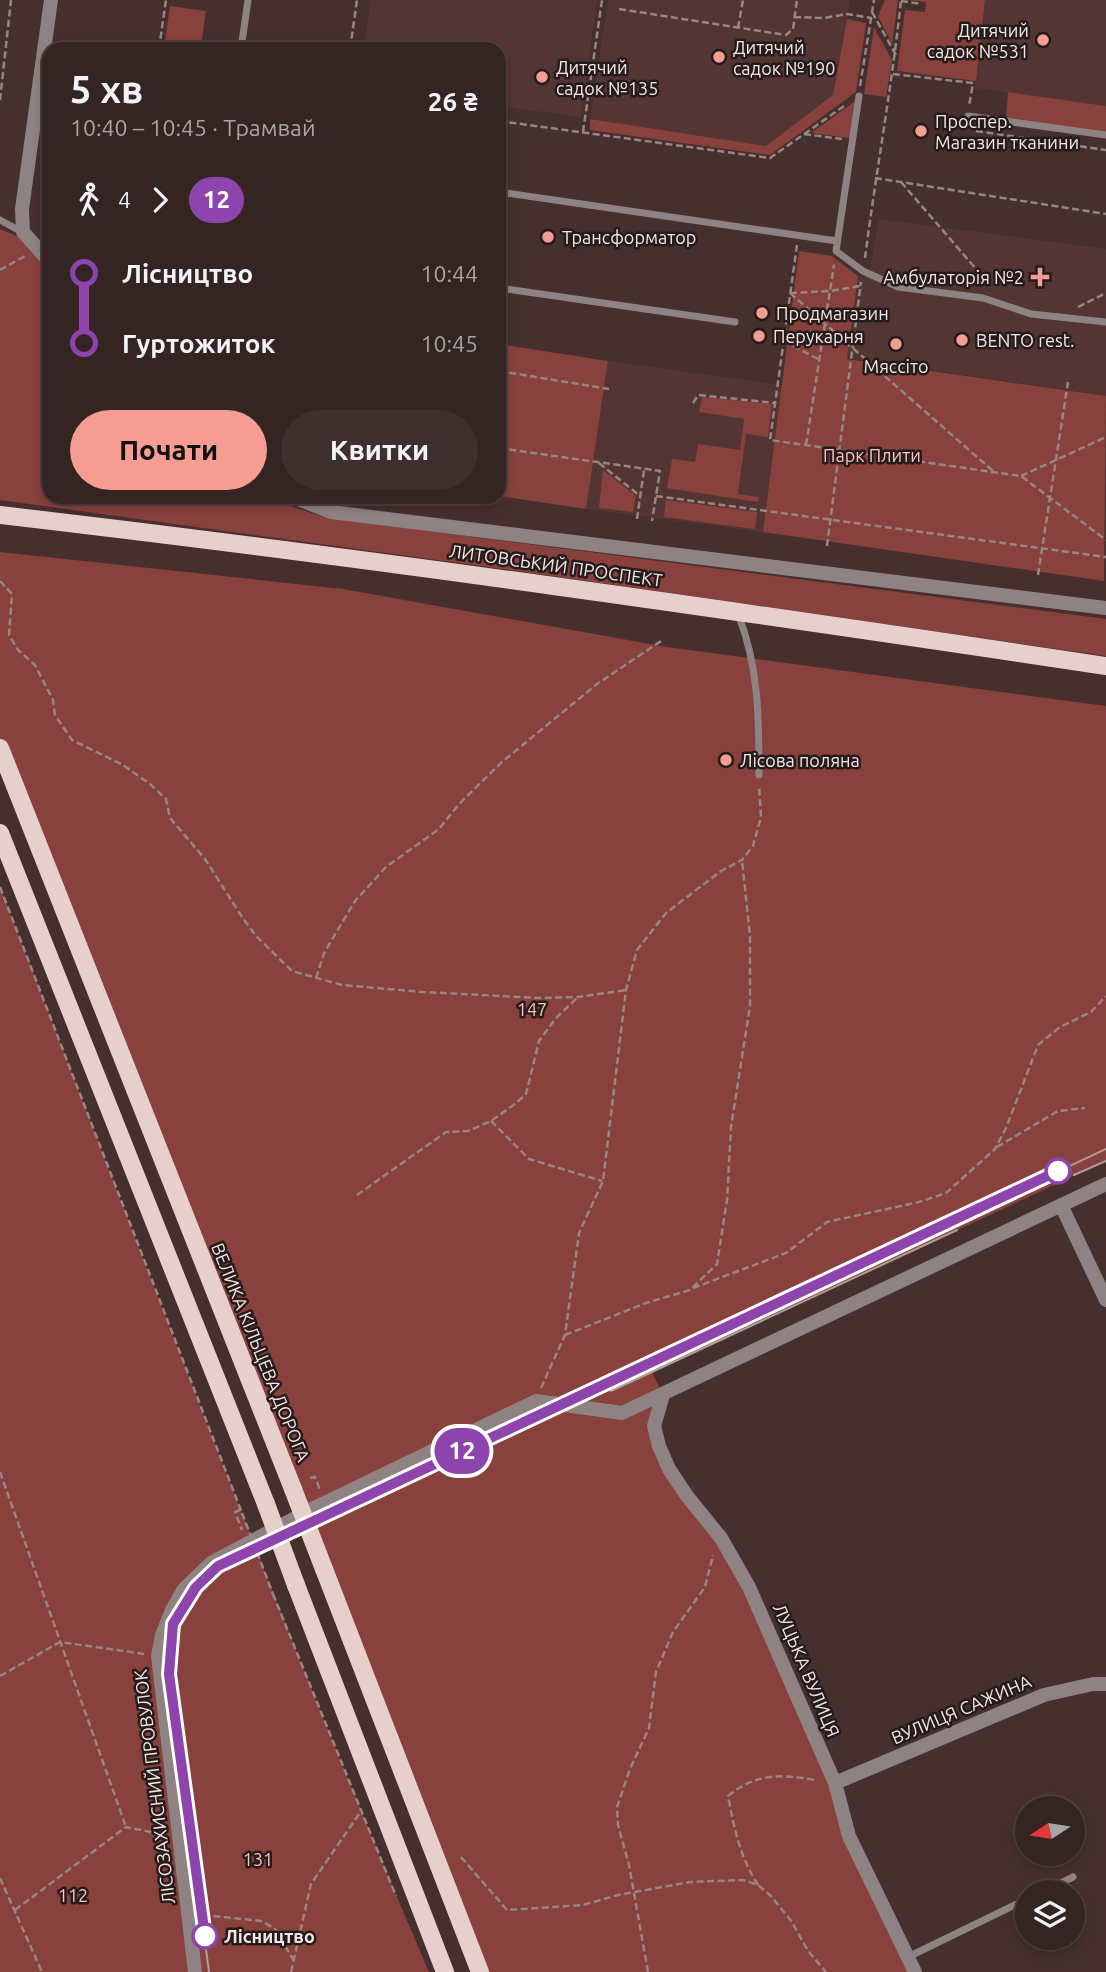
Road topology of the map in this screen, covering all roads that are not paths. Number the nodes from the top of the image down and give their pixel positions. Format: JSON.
{"nodes":[{"id":1,"x":51,"y":0,"type":"edge"},
{"id":2,"x":248,"y":0,"type":"edge"},
{"id":3,"x":45,"y":42,"type":"edge"},
{"id":4,"x":242,"y":42,"type":"edge"},
{"id":5,"x":42,"y":65,"type":"edge"},
{"id":6,"x":859,"y":96,"type":"road end"},
{"id":7,"x":968,"y":116,"type":"road end"},
{"id":8,"x":1106,"y":135,"type":"edge"},
{"id":9,"x":506,"y":193,"type":"edge"},
{"id":10,"x":0,"y":220,"type":"edge"},
{"id":11,"x":23,"y":232,"type":"junction"},
{"id":12,"x":837,"y":241,"type":"junction"},
{"id":13,"x":42,"y":252,"type":"edge"},
{"id":14,"x":506,"y":289,"type":"edge"},
{"id":15,"x":1106,"y":321,"type":"edge"},
{"id":16,"x":735,"y":322,"type":"dead end"},
{"id":17,"x":311,"y":504,"type":"edge"},
{"id":18,"x":3,"y":517,"type":"edge"},
{"id":19,"x":1106,"y":608,"type":"edge"},
{"id":20,"x":736,"y":610,"type":"junction"},
{"id":21,"x":1106,"y":666,"type":"edge"},
{"id":22,"x":0,"y":748,"type":"edge"},
{"id":23,"x":759,"y":775,"type":"road end"},
{"id":24,"x":0,"y":833,"type":"edge"},
{"id":25,"x":1106,"y":1184,"type":"edge"},
{"id":26,"x":1060,"y":1205,"type":"junction"},
{"id":27,"x":1106,"y":1300,"type":"edge"},
{"id":28,"x":663,"y":1395,"type":"junction"},
{"id":29,"x":1106,"y":1684,"type":"edge"},
{"id":30,"x":835,"y":1783,"type":"junction"},
{"id":31,"x":1073,"y":1877,"type":"dead end"},
{"id":32,"x":1067,"y":1880,"type":"edge"},
{"id":33,"x":1015,"y":1905,"type":"edge"},
{"id":34,"x":908,"y":1957,"type":"junction"},
{"id":35,"x":195,"y":1972,"type":"edge"},
{"id":36,"x":445,"y":1972,"type":"edge"},
{"id":37,"x":480,"y":1972,"type":"edge"},
{"id":38,"x":915,"y":1972,"type":"edge"}],
"edges":[{"from":1,"to":3,"type":"street"},
{"from":2,"to":4,"type":"lane"},
{"from":5,"to":11,"type":"street"},
{"from":6,"to":12,"type":"lane"},
{"from":7,"to":8,"type":"lane"},
{"from":9,"to":12,"type":"lane"},
{"from":10,"to":11,"type":"lane"},
{"from":11,"to":13,"type":"street"},
{"from":12,"to":15,"type":"lane"},
{"from":14,"to":16,"type":"lane"},
{"from":17,"to":19,"type":"street","name":"ЛИТОВСЬКИЙ ПРОСПЕКТ"},
{"from":18,"to":20,"type":"main road","name":"ЛИТОВСЬКИЙ ПРОСПЕКТ"},
{"from":20,"to":21,"type":"main road","name":"ЛИТОВСЬКИЙ ПРОСПЕКТ"},
{"from":20,"to":23,"type":"lane"},
{"from":22,"to":37,"type":"main road","name":"ВЕЛИКА КІЛЬЦЕВА ДОРОГА","bridge":true},
{"from":24,"to":36,"type":"main road","bridge":true},
{"from":25,"to":26,"type":"street"},
{"from":26,"to":27,"type":"street"},
{"from":26,"to":28,"type":"street"},
{"from":28,"to":30,"type":"street","name":"ЛУЦЬКА ВУЛИЦЯ"},
{"from":28,"to":35,"type":"street","name":"ЛІСОЗАХИСНИЙ ПРОВУЛОК"},
{"from":29,"to":30,"type":"street","name":"ВУЛИЦЯ САЖИНА"},
{"from":30,"to":34,"type":"street","name":"ЛУЦЬКА ВУЛИЦЯ"},
{"from":31,"to":32,"type":"lane"},
{"from":33,"to":34,"type":"lane"},
{"from":34,"to":38,"type":"street","name":"ЛУЦЬКА ВУЛИЦЯ"}]}
